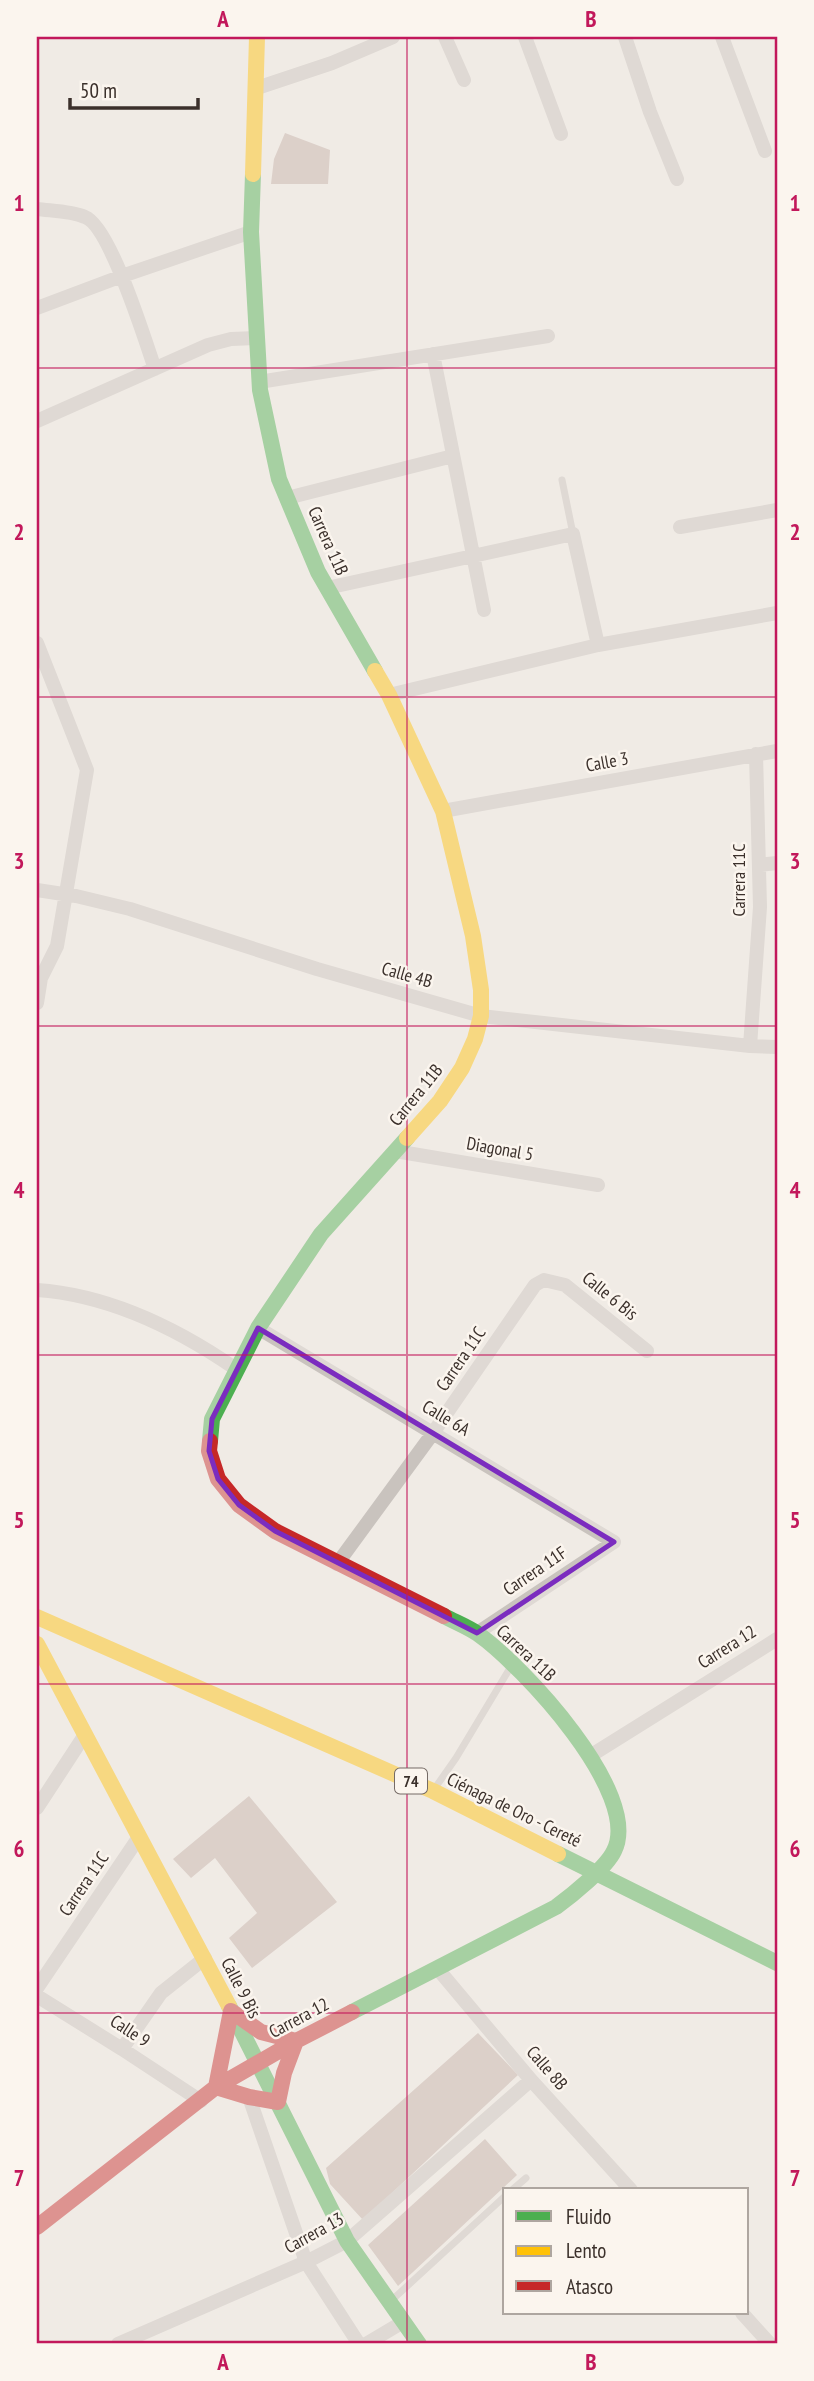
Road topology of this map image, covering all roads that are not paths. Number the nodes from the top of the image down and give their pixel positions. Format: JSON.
{"nodes":[{"id":1,"x":257,"y":37,"type":"edge"},
{"id":2,"x":393,"y":37,"type":"edge"},
{"id":3,"x":445,"y":37,"type":"edge"},
{"id":4,"x":525,"y":37,"type":"edge"},
{"id":5,"x":625,"y":37,"type":"edge"},
{"id":6,"x":722,"y":37,"type":"edge"},
{"id":7,"x":464,"y":80,"type":"dead end"},
{"id":8,"x":257,"y":88,"type":"junction"},
{"id":9,"x":561,"y":134,"type":"dead end"},
{"id":10,"x":765,"y":151,"type":"dead end"},
{"id":11,"x":677,"y":179,"type":"dead end"},
{"id":12,"x":37,"y":209,"type":"edge"},
{"id":13,"x":251,"y":232,"type":"junction"},
{"id":14,"x":122,"y":276,"type":"junction"},
{"id":15,"x":37,"y":308,"type":"edge"},
{"id":16,"x":548,"y":336,"type":"dead end"},
{"id":17,"x":257,"y":338,"type":"junction"},
{"id":18,"x":433,"y":354,"type":"junction"},
{"id":19,"x":155,"y":369,"type":"junction"},
{"id":20,"x":259,"y":382,"type":"junction"},
{"id":21,"x":37,"y":421,"type":"edge"},
{"id":22,"x":453,"y":456,"type":"junction"},
{"id":23,"x":562,"y":480,"type":"dead end"},
{"id":24,"x":287,"y":498,"type":"junction"},
{"id":25,"x":777,"y":510,"type":"edge"},
{"id":26,"x":680,"y":527,"type":"dead end"},
{"id":27,"x":573,"y":534,"type":"junction"},
{"id":28,"x":474,"y":557,"type":"junction"},
{"id":29,"x":327,"y":588,"type":"junction"},
{"id":30,"x":484,"y":610,"type":"dead end"},
{"id":31,"x":777,"y":613,"type":"edge"},
{"id":32,"x":37,"y":643,"type":"edge"},
{"id":33,"x":598,"y":645,"type":"junction"},
{"id":34,"x":37,"y":686,"type":"edge"},
{"id":35,"x":53,"y":687,"type":"junction"},
{"id":36,"x":389,"y":695,"type":"junction"},
{"id":37,"x":777,"y":751,"type":"edge"},
{"id":38,"x":756,"y":754,"type":"junction"},
{"id":39,"x":443,"y":811,"type":"junction"},
{"id":40,"x":777,"y":863,"type":"edge"},
{"id":41,"x":759,"y":865,"type":"junction"},
{"id":42,"x":37,"y":890,"type":"edge"},
{"id":43,"x":66,"y":894,"type":"junction"},
{"id":44,"x":39,"y":978,"type":"edge"},
{"id":45,"x":37,"y":1003,"type":"edge"},
{"id":46,"x":481,"y":1016,"type":"junction"},
{"id":47,"x":750,"y":1046,"type":"junction"},
{"id":48,"x":777,"y":1048,"type":"edge"},
{"id":49,"x":396,"y":1151,"type":"junction"},
{"id":50,"x":598,"y":1185,"type":"dead end"},
{"id":51,"x":544,"y":1280,"type":"joint"},
{"id":52,"x":37,"y":1290,"type":"edge"},
{"id":53,"x":258,"y":1328,"type":"junction"},
{"id":54,"x":647,"y":1350,"type":"dead end"},
{"id":55,"x":236,"y":1369,"type":"junction"},
{"id":56,"x":433,"y":1433,"type":"junction"},
{"id":57,"x":614,"y":1542,"type":"joint"},
{"id":58,"x":337,"y":1564,"type":"junction"},
{"id":59,"x":37,"y":1616,"type":"edge"},
{"id":60,"x":477,"y":1633,"type":"junction"},
{"id":61,"x":777,"y":1639,"type":"edge"},
{"id":62,"x":37,"y":1644,"type":"edge"},
{"id":63,"x":513,"y":1664,"type":"junction"},
{"id":64,"x":84,"y":1736,"type":"junction"},
{"id":65,"x":590,"y":1756,"type":"junction"},
{"id":66,"x":433,"y":1791,"type":"junction"},
{"id":67,"x":37,"y":1808,"type":"edge"},
{"id":68,"x":139,"y":1837,"type":"junction"},
{"id":69,"x":597,"y":1873,"type":"junction"},
{"id":70,"x":205,"y":1958,"type":"junction"},
{"id":71,"x":777,"y":1963,"type":"edge"},
{"id":72,"x":436,"y":1968,"type":"junction"},
{"id":73,"x":37,"y":1987,"type":"edge"},
{"id":74,"x":37,"y":1996,"type":"edge"},
{"id":75,"x":231,"y":2011,"type":"junction"},
{"id":76,"x":296,"y":2041,"type":"junction"},
{"id":77,"x":122,"y":2049,"type":"junction"},
{"id":78,"x":258,"y":2063,"type":"junction"},
{"id":79,"x":531,"y":2080,"type":"junction"},
{"id":80,"x":216,"y":2087,"type":"junction"},
{"id":81,"x":249,"y":2097,"type":"junction"},
{"id":82,"x":201,"y":2101,"type":"junction"},
{"id":83,"x":278,"y":2102,"type":"junction"},
{"id":84,"x":526,"y":2178,"type":"dead end"},
{"id":85,"x":514,"y":2188,"type":"edge"},
{"id":86,"x":629,"y":2188,"type":"edge"},
{"id":87,"x":503,"y":2198,"type":"edge"},
{"id":88,"x":37,"y":2227,"type":"edge"},
{"id":89,"x":347,"y":2241,"type":"junction"},
{"id":90,"x":306,"y":2262,"type":"junction"},
{"id":91,"x":389,"y":2303,"type":"junction"},
{"id":92,"x":742,"y":2314,"type":"edge"},
{"id":93,"x":403,"y":2322,"type":"junction"},
{"id":94,"x":117,"y":2344,"type":"edge"},
{"id":95,"x":359,"y":2344,"type":"edge"},
{"id":96,"x":366,"y":2344,"type":"edge"},
{"id":97,"x":419,"y":2344,"type":"edge"},
{"id":98,"x":770,"y":2344,"type":"edge"}],
"edges":[{"from":1,"to":8,"type":"main road","name":"Carrera 11B"},
{"from":2,"to":8,"type":"street"},
{"from":3,"to":7,"type":"street"},
{"from":4,"to":9,"type":"street"},
{"from":5,"to":11,"type":"street"},
{"from":6,"to":10,"type":"street"},
{"from":8,"to":13,"type":"main road","name":"Carrera 11B"},
{"from":12,"to":14,"type":"street"},
{"from":13,"to":14,"type":"street"},
{"from":13,"to":17,"type":"main road","name":"Carrera 11B"},
{"from":14,"to":15,"type":"street"},
{"from":14,"to":19,"type":"street"},
{"from":16,"to":18,"type":"street"},
{"from":17,"to":19,"type":"street"},
{"from":17,"to":20,"type":"main road","name":"Carrera 11B"},
{"from":18,"to":20,"type":"street"},
{"from":18,"to":22,"type":"street"},
{"from":19,"to":21,"type":"street"},
{"from":20,"to":24,"type":"main road","name":"Carrera 11B"},
{"from":22,"to":24,"type":"street"},
{"from":22,"to":28,"type":"street"},
{"from":23,"to":27,"type":"lane"},
{"from":24,"to":29,"type":"main road","name":"Carrera 11B"},
{"from":25,"to":26,"type":"street"},
{"from":27,"to":28,"type":"street"},
{"from":27,"to":33,"type":"street"},
{"from":28,"to":29,"type":"street"},
{"from":28,"to":30,"type":"street"},
{"from":29,"to":36,"type":"main road","name":"Carrera 11B"},
{"from":31,"to":33,"type":"street"},
{"from":32,"to":35,"type":"street"},
{"from":33,"to":36,"type":"street"},
{"from":34,"to":35,"type":"street"},
{"from":35,"to":43,"type":"street"},
{"from":36,"to":39,"type":"main road","name":"Carrera 11B"},
{"from":37,"to":38,"type":"street","name":"Calle 3"},
{"from":38,"to":39,"type":"street","name":"Calle 3"},
{"from":38,"to":41,"type":"street","name":"Carrera 11C"},
{"from":39,"to":46,"type":"main road","name":"Carrera 11B"},
{"from":40,"to":41,"type":"street"},
{"from":41,"to":47,"type":"street","name":"Carrera 11C"},
{"from":42,"to":43,"type":"street","name":"Calle 4B"},
{"from":43,"to":44,"type":"street"},
{"from":43,"to":46,"type":"street","name":"Calle 4B"},
{"from":44,"to":45,"type":"street"},
{"from":46,"to":47,"type":"street","name":"Calle 4B"},
{"from":46,"to":49,"type":"main road","name":"Carrera 11B"},
{"from":47,"to":48,"type":"street","name":"Calle 4B"},
{"from":49,"to":50,"type":"street","name":"Diagonal 5"},
{"from":49,"to":53,"type":"main road","name":"Carrera 11B"},
{"from":51,"to":54,"type":"street","name":"Calle 6 Bis"},
{"from":51,"to":56,"type":"street","name":"Carrera 11C"},
{"from":52,"to":55,"type":"street"},
{"from":53,"to":55,"type":"main road","name":"Carrera 11B"},
{"from":53,"to":56,"type":"street","name":"Calle 6A"},
{"from":55,"to":58,"type":"main road","name":"Carrera 11B"},
{"from":56,"to":57,"type":"street","name":"Calle 6A"},
{"from":56,"to":58,"type":"street","name":"Carrera 11C"},
{"from":57,"to":60,"type":"street","name":"Carrera 11F"},
{"from":58,"to":60,"type":"main road","name":"Carrera 11B"},
{"from":59,"to":66,"type":"main road","name":"Ciénaga de Oro - Cereté","number":"74"},
{"from":60,"to":63,"type":"main road","name":"Carrera 11B"},
{"from":61,"to":65,"type":"street","name":"Carrera 12"},
{"from":62,"to":64,"type":"main road","name":"Calle 9 Bis"},
{"from":63,"to":65,"type":"main road","name":"Carrera 11B"},
{"from":63,"to":66,"type":"lane"},
{"from":64,"to":67,"type":"street"},
{"from":64,"to":68,"type":"main road","name":"Calle 9 Bis"},
{"from":65,"to":69,"type":"main road","name":"Carrera 11B"},
{"from":66,"to":69,"type":"main road","name":"Ciénaga de Oro - Cereté","number":"74"},
{"from":68,"to":70,"type":"main road","name":"Calle 9 Bis"},
{"from":68,"to":73,"type":"street","name":"Carrera 11C"},
{"from":69,"to":71,"type":"main road","name":"Ciénaga de Oro - Cereté","number":"74"},
{"from":69,"to":72,"type":"main road","name":"Carrera 12"},
{"from":70,"to":75,"type":"main road","name":"Calle 9 Bis"},
{"from":70,"to":77,"type":"street"},
{"from":72,"to":76,"type":"main road","name":"Carrera 12"},
{"from":72,"to":79,"type":"street","name":"Calle 8B"},
{"from":74,"to":77,"type":"street","name":"Calle 9"},
{"from":75,"to":76,"type":"main road"},
{"from":75,"to":78,"type":"main road","name":"Calle 9 Bis"},
{"from":75,"to":80,"type":"main road"},
{"from":76,"to":78,"type":"main road","name":"Carrera 12"},
{"from":76,"to":83,"type":"main road"},
{"from":77,"to":82,"type":"street","name":"Calle 9"},
{"from":78,"to":80,"type":"main road","name":"Carrera 12"},
{"from":78,"to":83,"type":"main road","name":"Calle 9 Bis"},
{"from":79,"to":86,"type":"street","name":"Calle 8B"},
{"from":79,"to":89,"type":"street","name":"Carrera 13"},
{"from":80,"to":81,"type":"main road"},
{"from":80,"to":82,"type":"main road","name":"Carrera 12"},
{"from":81,"to":83,"type":"main road"},
{"from":81,"to":90,"type":"street"},
{"from":82,"to":88,"type":"main road","name":"Carrera 12"},
{"from":83,"to":89,"type":"main road","name":"Calle 9 Bis"},
{"from":84,"to":85,"type":"lane"},
{"from":87,"to":91,"type":"lane"},
{"from":89,"to":90,"type":"street","name":"Carrera 13"},
{"from":89,"to":91,"type":"main road","name":"Calle 9 Bis"},
{"from":90,"to":94,"type":"street","name":"Carrera 13"},
{"from":90,"to":95,"type":"street"},
{"from":91,"to":93,"type":"main road","name":"Calle 9 Bis"},
{"from":92,"to":98,"type":"street"},
{"from":93,"to":96,"type":"street"},
{"from":93,"to":97,"type":"main road","name":"Calle 9 Bis"}]}
